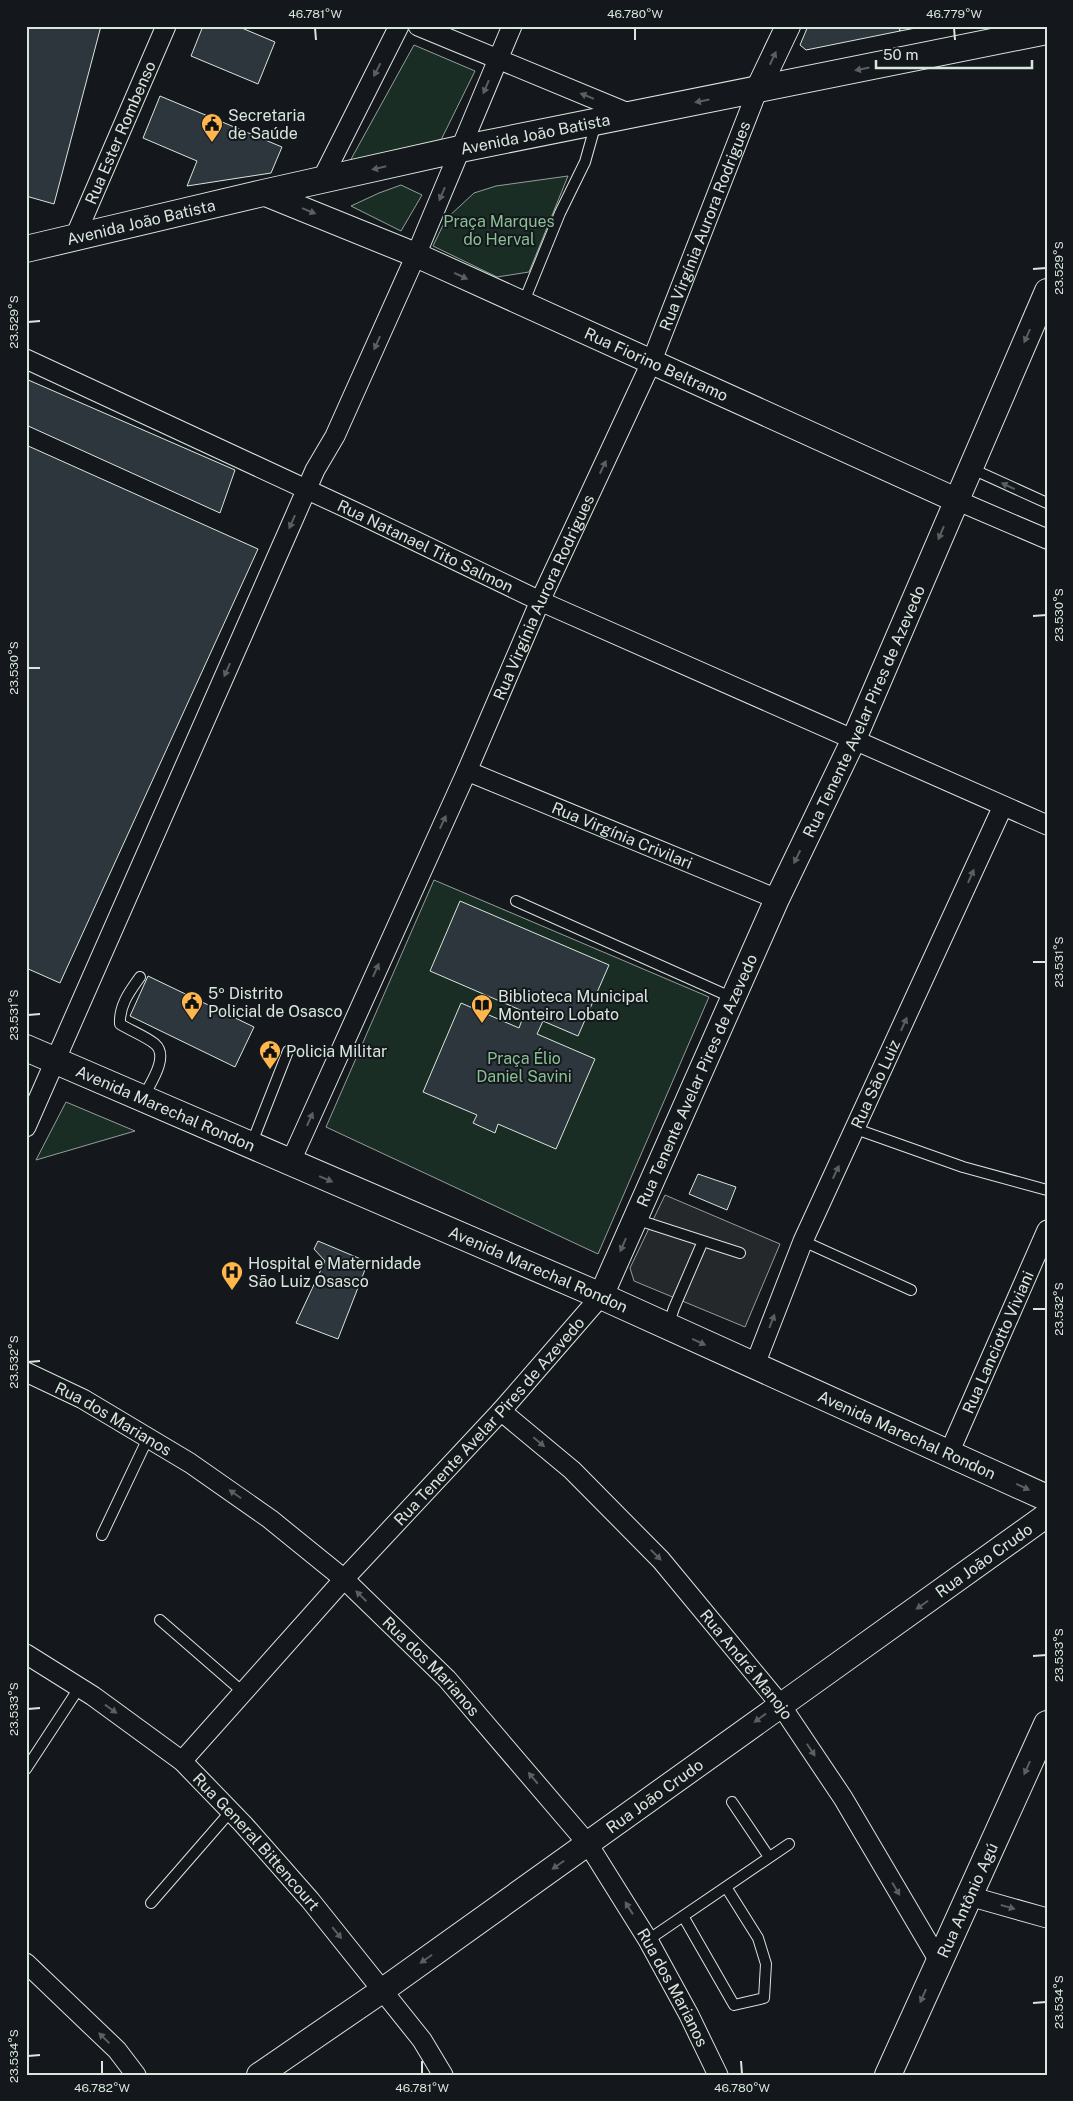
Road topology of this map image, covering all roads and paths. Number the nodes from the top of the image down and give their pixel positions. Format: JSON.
{"nodes":[{"id":1,"x":166,"y":26,"type":"edge"},
{"id":2,"x":398,"y":26,"type":"edge"},
{"id":3,"x":418,"y":26,"type":"edge"},
{"id":4,"x":512,"y":26,"type":"edge"},
{"id":5,"x":788,"y":26,"type":"edge"},
{"id":6,"x":1047,"y":32,"type":"edge"},
{"id":7,"x":498,"y":59,"type":"junction"},
{"id":8,"x":758,"y":89,"type":"junction"},
{"id":9,"x":632,"y":115,"type":"junction"},
{"id":10,"x":596,"y":122,"type":"junction"},
{"id":11,"x":460,"y":149,"type":"junction"},
{"id":12,"x":321,"y":181,"type":"junction"},
{"id":13,"x":264,"y":193,"type":"junction"},
{"id":14,"x":74,"y":239,"type":"junction"},
{"id":15,"x":26,"y":249,"type":"edge"},
{"id":16,"x":416,"y":255,"type":"junction"},
{"id":17,"x":1047,"y":291,"type":"edge"},
{"id":18,"x":523,"y":305,"type":"junction"},
{"id":19,"x":26,"y":359,"type":"edge"},
{"id":20,"x":651,"y":363,"type":"junction"},
{"id":21,"x":970,"y":468,"type":"junction"},
{"id":22,"x":308,"y":489,"type":"junction"},
{"id":23,"x":956,"y":500,"type":"junction"},
{"id":24,"x":1047,"y":503,"type":"edge"},
{"id":25,"x":1047,"y":539,"type":"edge"},
{"id":26,"x":540,"y":601,"type":"junction"},
{"id":27,"x":854,"y":739,"type":"junction"},
{"id":28,"x":467,"y":771,"type":"junction"},
{"id":29,"x":1003,"y":806,"type":"junction"},
{"id":30,"x":1047,"y":825,"type":"edge"},
{"id":31,"x":777,"y":899,"type":"junction"},
{"id":32,"x":516,"y":902,"type":"dead end"},
{"id":33,"x":140,"y":977,"type":"dead end"},
{"id":34,"x":732,"y":998,"type":"junction"},
{"id":35,"x":26,"y":1048,"type":"edge"},
{"id":36,"x":288,"y":1051,"type":"dead end"},
{"id":37,"x":56,"y":1062,"type":"junction"},
{"id":38,"x":142,"y":1099,"type":"junction"},
{"id":39,"x":26,"y":1127,"type":"edge"},
{"id":40,"x":856,"y":1129,"type":"junction"},
{"id":41,"x":251,"y":1146,"type":"junction"},
{"id":42,"x":290,"y":1163,"type":"junction"},
{"id":43,"x":1047,"y":1190,"type":"edge"},
{"id":44,"x":635,"y":1219,"type":"junction"},
{"id":45,"x":1047,"y":1230,"type":"edge"},
{"id":46,"x":703,"y":1241,"type":"junction"},
{"id":47,"x":804,"y":1241,"type":"junction"},
{"id":48,"x":740,"y":1253,"type":"dead end"},
{"id":49,"x":911,"y":1290,"type":"dead end"},
{"id":50,"x":601,"y":1296,"type":"junction"},
{"id":51,"x":668,"y":1327,"type":"junction"},
{"id":52,"x":754,"y":1367,"type":"junction"},
{"id":53,"x":26,"y":1372,"type":"edge"},
{"id":54,"x":501,"y":1411,"type":"junction"},
{"id":55,"x":148,"y":1438,"type":"junction"},
{"id":56,"x":948,"y":1453,"type":"junction"},
{"id":57,"x":1047,"y":1498,"type":"edge"},
{"id":58,"x":1047,"y":1515,"type":"edge"},
{"id":59,"x":102,"y":1534,"type":"dead end"},
{"id":60,"x":344,"y":1580,"type":"junction"},
{"id":61,"x":160,"y":1620,"type":"dead end"},
{"id":62,"x":26,"y":1654,"type":"edge"},
{"id":63,"x":79,"y":1688,"type":"junction"},
{"id":64,"x":244,"y":1692,"type":"junction"},
{"id":65,"x":780,"y":1704,"type":"junction"},
{"id":66,"x":1047,"y":1724,"type":"edge"},
{"id":67,"x":182,"y":1761,"type":"junction"},
{"id":68,"x":26,"y":1769,"type":"edge"},
{"id":69,"x":732,"y":1802,"type":"dead end"},
{"id":70,"x":231,"y":1812,"type":"junction"},
{"id":71,"x":588,"y":1844,"type":"junction"},
{"id":72,"x":789,"y":1844,"type":"dead end"},
{"id":73,"x":769,"y":1857,"type":"junction"},
{"id":74,"x":726,"y":1887,"type":"junction"},
{"id":75,"x":969,"y":1896,"type":"junction"},
{"id":76,"x":151,"y":1903,"type":"dead end"},
{"id":77,"x":684,"y":1916,"type":"junction"},
{"id":78,"x":1047,"y":1918,"type":"edge"},
{"id":79,"x":648,"y":1940,"type":"junction"},
{"id":80,"x":939,"y":1961,"type":"junction"},
{"id":81,"x":26,"y":1963,"type":"edge"},
{"id":82,"x":383,"y":1990,"type":"junction"},
{"id":83,"x":136,"y":2075,"type":"edge"},
{"id":84,"x":259,"y":2075,"type":"edge"},
{"id":85,"x":443,"y":2075,"type":"edge"},
{"id":86,"x":718,"y":2075,"type":"edge"},
{"id":87,"x":888,"y":2075,"type":"edge"}],
"edges":[{"from":1,"to":14,"type":"street","name":"Rua Ester Rombenso"},
{"from":2,"to":12,"type":"street","one_way":true},
{"from":3,"to":7,"type":"street"},
{"from":4,"to":7,"type":"street"},
{"from":8,"to":5,"type":"street","name":"Rua Virgínia Aurora Rodrigues","one_way":true},
{"from":6,"to":8,"type":"main road","name":"Avenida João Batista","one_way":true},
{"from":9,"to":7,"type":"street","one_way":true},
{"from":7,"to":11,"type":"street","one_way":true},
{"from":8,"to":9,"type":"main road","name":"Avenida João Batista","one_way":true},
{"from":8,"to":20,"type":"street","name":"Rua Virgínia Aurora Rodrigues"},
{"from":9,"to":10,"type":"main road","name":"Avenida João Batista"},
{"from":10,"to":11,"type":"main road","name":"Avenida João Batista"},
{"from":10,"to":18,"type":"lane"},
{"from":11,"to":12,"type":"main road","name":"Avenida João Batista","one_way":true},
{"from":11,"to":16,"type":"street","one_way":true},
{"from":12,"to":13,"type":"main road","name":"Avenida João Batista"},
{"from":13,"to":14,"type":"main road","name":"Avenida João Batista"},
{"from":13,"to":16,"type":"street","name":"Rua Fiorino Beltramo","one_way":true},
{"from":14,"to":15,"type":"main road","name":"Avenida João Batista"},
{"from":16,"to":18,"type":"street","name":"Rua Fiorino Beltramo","one_way":true},
{"from":16,"to":22,"type":"street","one_way":true},
{"from":17,"to":21,"type":"street","name":"Rua Tenente Avelar Pires de Azevedo","one_way":true},
{"from":18,"to":20,"type":"street","name":"Rua Fiorino Beltramo"},
{"from":19,"to":22,"type":"street","name":"Rua Natanael Tito Salmon"},
{"from":20,"to":23,"type":"street","name":"Rua Fiorino Beltramo"},
{"from":26,"to":20,"type":"street","name":"Rua Virgínia Aurora Rodrigues","one_way":true},
{"from":21,"to":23,"type":"street","name":"Rua Tenente Avelar Pires de Azevedo"},
{"from":24,"to":21,"type":"lane","one_way":true},
{"from":22,"to":26,"type":"street","name":"Rua Natanael Tito Salmon"},
{"from":22,"to":37,"type":"street","one_way":true},
{"from":23,"to":25,"type":"street","name":"Rua Fiorino Beltramo"},
{"from":23,"to":27,"type":"street","name":"Rua Tenente Avelar Pires de Azevedo","one_way":true},
{"from":26,"to":27,"type":"street","name":"Rua Natanael Tito Salmon"},
{"from":26,"to":28,"type":"street","name":"Rua Virgínia Aurora Rodrigues"},
{"from":27,"to":29,"type":"street","name":"Rua Natanael Tito Salmon"},
{"from":27,"to":31,"type":"street","name":"Rua Tenente Avelar Pires de Azevedo","one_way":true},
{"from":28,"to":31,"type":"street","name":"Rua Virgínia Crivilari"},
{"from":42,"to":28,"type":"street","name":"Rua Virgínia Aurora Rodrigues","one_way":true},
{"from":29,"to":30,"type":"street","name":"Rua Natanael Tito Salmon"},
{"from":40,"to":29,"type":"street","name":"Rua São Luiz","one_way":true},
{"from":31,"to":34,"type":"street","name":"Rua Tenente Avelar Pires de Azevedo"},
{"from":32,"to":34,"type":"lane"},
{"from":33,"to":38,"type":"lane"},
{"from":34,"to":44,"type":"street","name":"Rua Tenente Avelar Pires de Azevedo"},
{"from":35,"to":37,"type":"main road","name":"Avenida Marechal Rondon"},
{"from":36,"to":41,"type":"lane"},
{"from":37,"to":38,"type":"main road","name":"Avenida Marechal Rondon"},
{"from":37,"to":39,"type":"street"},
{"from":38,"to":41,"type":"main road","name":"Avenida Marechal Rondon"},
{"from":40,"to":43,"type":"lane"},
{"from":47,"to":40,"type":"street","name":"Rua São Luiz","one_way":true},
{"from":41,"to":42,"type":"main road","name":"Avenida Marechal Rondon"},
{"from":42,"to":50,"type":"main road","name":"Avenida Marechal Rondon","one_way":true},
{"from":44,"to":46,"type":"lane"},
{"from":44,"to":50,"type":"street","name":"Rua Tenente Avelar Pires de Azevedo","one_way":true},
{"from":45,"to":56,"type":"street","name":"Rua Lanciotto Viviani"},
{"from":46,"to":48,"type":"lane"},
{"from":46,"to":51,"type":"lane"},
{"from":47,"to":49,"type":"lane"},
{"from":52,"to":47,"type":"street","name":"Rua São Luiz","one_way":true},
{"from":50,"to":51,"type":"main road","name":"Avenida Marechal Rondon"},
{"from":50,"to":54,"type":"street","name":"Rua Tenente Avelar Pires de Azevedo"},
{"from":51,"to":52,"type":"main road","name":"Avenida Marechal Rondon","one_way":true},
{"from":52,"to":56,"type":"main road","name":"Avenida Marechal Rondon"},
{"from":53,"to":55,"type":"street","name":"Rua dos Marianos"},
{"from":54,"to":60,"type":"street","name":"Rua Tenente Avelar Pires de Azevedo"},
{"from":54,"to":65,"type":"street","name":"Rua André Manojo","one_way":true},
{"from":55,"to":59,"type":"lane"},
{"from":60,"to":55,"type":"street","name":"Rua dos Marianos","one_way":true},
{"from":56,"to":57,"type":"main road","name":"Avenida Marechal Rondon","one_way":true},
{"from":58,"to":65,"type":"street","name":"Rua João Crudo","one_way":true},
{"from":60,"to":64,"type":"street","name":"Rua Tenente Avelar Pires de Azevedo"},
{"from":71,"to":60,"type":"street","name":"Rua dos Marianos","one_way":true},
{"from":61,"to":64,"type":"lane"},
{"from":62,"to":63,"type":"street","name":"Rua General Bittencourt"},
{"from":63,"to":67,"type":"street","name":"Rua General Bittencourt","one_way":true},
{"from":63,"to":68,"type":"lane"},
{"from":64,"to":67,"type":"street","name":"Rua Tenente Avelar Pires de Azevedo"},
{"from":65,"to":71,"type":"street","name":"Rua João Crudo","one_way":true},
{"from":65,"to":80,"type":"street","name":"Rua André Manojo","one_way":true},
{"from":66,"to":75,"type":"main road","name":"Rua Antônio Agú","one_way":true},
{"from":67,"to":70,"type":"street","name":"Rua General Bittencourt"},
{"from":69,"to":73,"type":"lane"},
{"from":70,"to":76,"type":"lane"},
{"from":70,"to":82,"type":"street","name":"Rua General Bittencourt","one_way":true},
{"from":79,"to":71,"type":"street","name":"Rua dos Marianos","one_way":true},
{"from":71,"to":82,"type":"street","name":"Rua João Crudo","one_way":true},
{"from":72,"to":73,"type":"lane"},
{"from":73,"to":74,"type":"lane"},
{"from":74,"to":77,"type":"lane"},
{"from":74,"to":77,"type":"lane"},
{"from":75,"to":78,"type":"street","one_way":true},
{"from":75,"to":80,"type":"main road","name":"Rua Antônio Agú"},
{"from":77,"to":79,"type":"lane"},
{"from":79,"to":86,"type":"street","name":"Rua dos Marianos"},
{"from":80,"to":87,"type":"main road","name":"Rua Antônio Agú","one_way":true},
{"from":83,"to":81,"type":"street","one_way":true},
{"from":82,"to":84,"type":"street","name":"Rua João Crudo"},
{"from":82,"to":85,"type":"street","name":"Rua General Bittencourt"}]}
